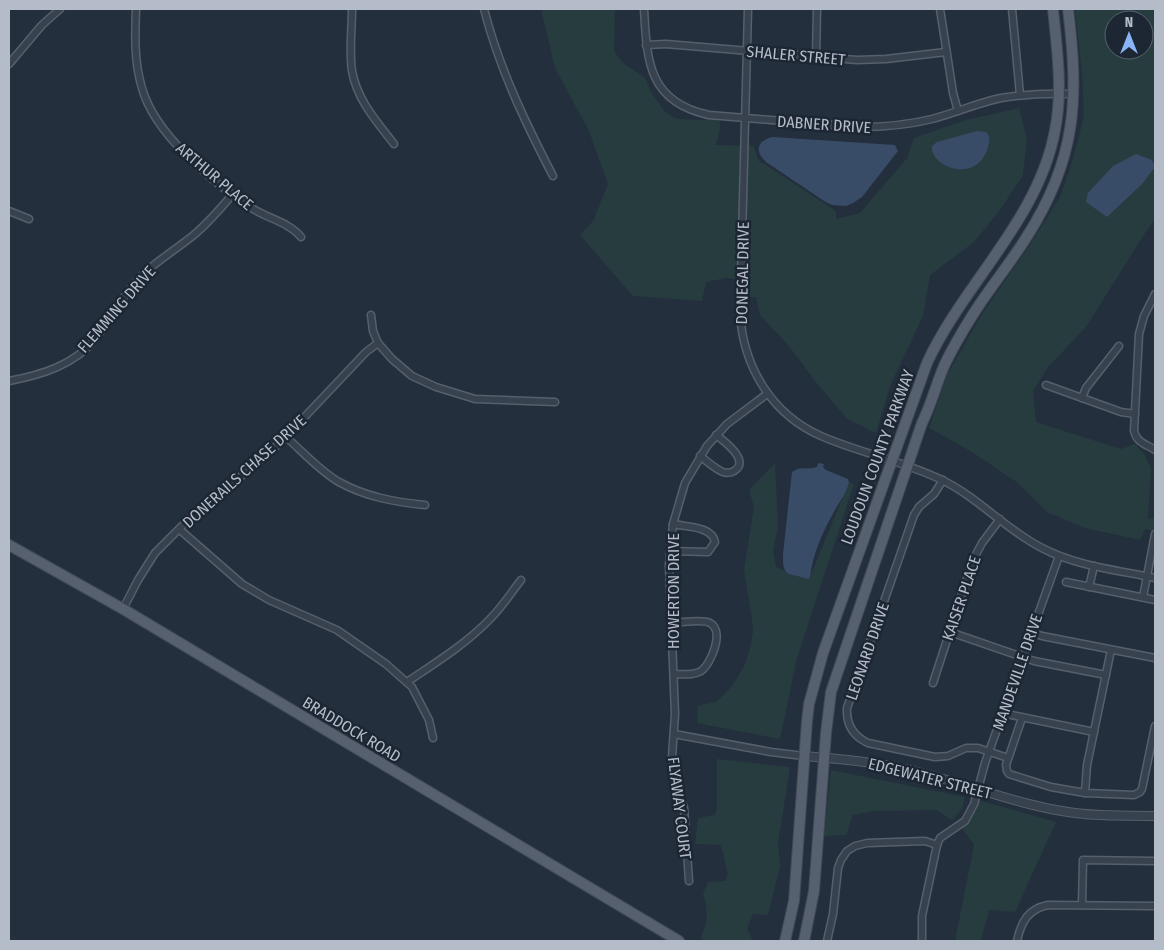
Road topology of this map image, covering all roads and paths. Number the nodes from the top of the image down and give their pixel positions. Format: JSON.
{"nodes":[{"id":1,"x":60,"y":9,"type":"edge"},
{"id":2,"x":136,"y":9,"type":"edge"},
{"id":3,"x":352,"y":9,"type":"edge"},
{"id":4,"x":484,"y":9,"type":"edge"},
{"id":5,"x":644,"y":9,"type":"edge"},
{"id":6,"x":748,"y":9,"type":"edge"},
{"id":7,"x":817,"y":9,"type":"edge"},
{"id":8,"x":940,"y":9,"type":"edge"},
{"id":9,"x":1012,"y":9,"type":"edge"},
{"id":10,"x":1053,"y":9,"type":"edge"},
{"id":11,"x":1068,"y":9,"type":"edge"},
{"id":12,"x":646,"y":45,"type":"junction"},
{"id":13,"x":747,"y":51,"type":"junction"},
{"id":14,"x":946,"y":52,"type":"junction"},
{"id":15,"x":816,"y":57,"type":"junction"},
{"id":16,"x":9,"y":64,"type":"edge"},
{"id":17,"x":1059,"y":94,"type":"junction"},
{"id":18,"x":1074,"y":94,"type":"junction"},
{"id":19,"x":1020,"y":95,"type":"junction"},
{"id":20,"x":958,"y":111,"type":"junction"},
{"id":21,"x":745,"y":118,"type":"junction"},
{"id":22,"x":394,"y":144,"type":"dead end"},
{"id":23,"x":553,"y":176,"type":"dead end"},
{"id":24,"x":232,"y":195,"type":"junction"},
{"id":25,"x":9,"y":211,"type":"edge"},
{"id":26,"x":29,"y":219,"type":"dead end"},
{"id":27,"x":302,"y":237,"type":"dead end"},
{"id":28,"x":1155,"y":294,"type":"edge"},
{"id":29,"x":371,"y":315,"type":"dead end"},
{"id":30,"x":378,"y":343,"type":"junction"},
{"id":31,"x":1119,"y":346,"type":"dead end"},
{"id":32,"x":9,"y":381,"type":"edge"},
{"id":33,"x":1046,"y":385,"type":"dead end"},
{"id":34,"x":767,"y":394,"type":"junction"},
{"id":35,"x":1082,"y":398,"type":"junction"},
{"id":36,"x":555,"y":402,"type":"dead end"},
{"id":37,"x":1135,"y":414,"type":"junction"},
{"id":38,"x":716,"y":435,"type":"junction"},
{"id":39,"x":286,"y":437,"type":"junction"},
{"id":40,"x":1155,"y":450,"type":"edge"},
{"id":41,"x":700,"y":456,"type":"junction"},
{"id":42,"x":892,"y":460,"type":"junction"},
{"id":43,"x":908,"y":465,"type":"junction"},
{"id":44,"x":943,"y":480,"type":"junction"},
{"id":45,"x":425,"y":505,"type":"dead end"},
{"id":46,"x":1000,"y":519,"type":"junction"},
{"id":47,"x":672,"y":524,"type":"junction"},
{"id":48,"x":179,"y":528,"type":"junction"},
{"id":49,"x":1155,"y":534,"type":"edge"},
{"id":50,"x":9,"y":544,"type":"edge"},
{"id":51,"x":670,"y":551,"type":"junction"},
{"id":52,"x":1058,"y":556,"type":"junction"},
{"id":53,"x":1094,"y":566,"type":"junction"},
{"id":54,"x":1146,"y":576,"type":"junction"},
{"id":55,"x":1155,"y":578,"type":"edge"},
{"id":56,"x":521,"y":580,"type":"dead end"},
{"id":57,"x":1066,"y":582,"type":"dead end"},
{"id":58,"x":1089,"y":587,"type":"junction"},
{"id":59,"x":1142,"y":597,"type":"junction"},
{"id":60,"x":1155,"y":600,"type":"edge"},
{"id":61,"x":122,"y":609,"type":"junction"},
{"id":62,"x":672,"y":622,"type":"junction"},
{"id":63,"x":950,"y":632,"type":"junction"},
{"id":64,"x":1030,"y":632,"type":"junction"},
{"id":65,"x":1111,"y":650,"type":"junction"},
{"id":66,"x":1022,"y":657,"type":"junction"},
{"id":67,"x":1155,"y":658,"type":"edge"},
{"id":68,"x":674,"y":674,"type":"junction"},
{"id":69,"x":1106,"y":675,"type":"junction"},
{"id":70,"x":406,"y":682,"type":"junction"},
{"id":71,"x":933,"y":683,"type":"dead end"},
{"id":72,"x":1002,"y":713,"type":"junction"},
{"id":73,"x":1022,"y":718,"type":"junction"},
{"id":74,"x":1155,"y":726,"type":"edge"},
{"id":75,"x":1094,"y":732,"type":"junction"},
{"id":76,"x":674,"y":734,"type":"junction"},
{"id":77,"x":433,"y":738,"type":"dead end"},
{"id":78,"x":989,"y":751,"type":"junction"},
{"id":79,"x":804,"y":756,"type":"junction"},
{"id":80,"x":824,"y":758,"type":"junction"},
{"id":81,"x":1008,"y":758,"type":"junction"},
{"id":82,"x":977,"y":789,"type":"junction"},
{"id":83,"x":1085,"y":793,"type":"junction"},
{"id":84,"x":1155,"y":816,"type":"edge"},
{"id":85,"x":936,"y":845,"type":"junction"},
{"id":86,"x":1155,"y":861,"type":"edge"},
{"id":87,"x":689,"y":881,"type":"dead end"},
{"id":88,"x":1082,"y":905,"type":"junction"},
{"id":89,"x":1155,"y":906,"type":"edge"},
{"id":90,"x":679,"y":941,"type":"edge"},
{"id":91,"x":785,"y":941,"type":"edge"},
{"id":92,"x":804,"y":941,"type":"edge"},
{"id":93,"x":827,"y":941,"type":"edge"},
{"id":94,"x":922,"y":941,"type":"edge"},
{"id":95,"x":1017,"y":941,"type":"edge"}],
"edges":[{"from":1,"to":16,"type":"street"},
{"from":2,"to":24,"type":"street","name":"ARTHUR PLACE"},
{"from":3,"to":22,"type":"street"},
{"from":4,"to":23,"type":"street"},
{"from":5,"to":12,"type":"street","name":"DABNER DRIVE"},
{"from":6,"to":13,"type":"street","name":"DONEGAL DRIVE"},
{"from":7,"to":15,"type":"street"},
{"from":8,"to":14,"type":"street"},
{"from":9,"to":19,"type":"street"},
{"from":10,"to":17,"type":"main road","name":"LOUDOUN COUNTY PARKWAY"},
{"from":11,"to":18,"type":"main road","name":"LOUDOUN COUNTY PARKWAY"},
{"from":12,"to":13,"type":"street","name":"SHALER STREET"},
{"from":12,"to":21,"type":"street","name":"DABNER DRIVE"},
{"from":13,"to":15,"type":"street","name":"SHALER STREET"},
{"from":13,"to":21,"type":"street","name":"DONEGAL DRIVE"},
{"from":14,"to":15,"type":"street","name":"SHALER STREET"},
{"from":14,"to":20,"type":"street"},
{"from":17,"to":18,"type":"street","name":"DABNER DRIVE"},
{"from":17,"to":19,"type":"street","name":"DABNER DRIVE"},
{"from":17,"to":42,"type":"main road","name":"LOUDOUN COUNTY PARKWAY"},
{"from":18,"to":43,"type":"main road","name":"LOUDOUN COUNTY PARKWAY"},
{"from":19,"to":20,"type":"street","name":"DABNER DRIVE"},
{"from":20,"to":21,"type":"street","name":"DABNER DRIVE"},
{"from":21,"to":34,"type":"street","name":"DONEGAL DRIVE"},
{"from":24,"to":27,"type":"street","name":"ARTHUR PLACE"},
{"from":24,"to":32,"type":"street","name":"FLEMMING DRIVE"},
{"from":25,"to":26,"type":"street"},
{"from":28,"to":37,"type":"street"},
{"from":29,"to":30,"type":"street"},
{"from":30,"to":36,"type":"street"},
{"from":30,"to":39,"type":"street","name":"DONERAILS CHASE DRIVE"},
{"from":31,"to":35,"type":"street"},
{"from":33,"to":35,"type":"street"},
{"from":34,"to":38,"type":"street","name":"HOWERTON DRIVE"},
{"from":34,"to":42,"type":"street","name":"DONEGAL DRIVE"},
{"from":35,"to":37,"type":"street"},
{"from":37,"to":40,"type":"street"},
{"from":38,"to":41,"type":"street","name":"HOWERTON DRIVE"},
{"from":38,"to":41,"type":"street"},
{"from":39,"to":45,"type":"street"},
{"from":39,"to":48,"type":"street","name":"DONERAILS CHASE DRIVE"},
{"from":41,"to":47,"type":"street","name":"HOWERTON DRIVE"},
{"from":42,"to":43,"type":"street","name":"DONEGAL DRIVE"},
{"from":42,"to":79,"type":"main road","name":"LOUDOUN COUNTY PARKWAY"},
{"from":43,"to":44,"type":"street","name":"DONEGAL DRIVE"},
{"from":43,"to":80,"type":"main road","name":"LOUDOUN COUNTY PARKWAY"},
{"from":44,"to":46,"type":"street","name":"DONEGAL DRIVE"},
{"from":44,"to":78,"type":"street","name":"LEONARD DRIVE"},
{"from":46,"to":52,"type":"street","name":"DONEGAL DRIVE"},
{"from":46,"to":63,"type":"street","name":"KAISER PLACE"},
{"from":47,"to":51,"type":"street","name":"HOWERTON DRIVE"},
{"from":47,"to":51,"type":"street"},
{"from":48,"to":61,"type":"street","name":"DONERAILS CHASE DRIVE"},
{"from":48,"to":70,"type":"street"},
{"from":49,"to":54,"type":"street"},
{"from":50,"to":61,"type":"main road","name":"BRADDOCK ROAD"},
{"from":51,"to":62,"type":"street","name":"HOWERTON DRIVE"},
{"from":52,"to":53,"type":"street","name":"DONEGAL DRIVE"},
{"from":52,"to":64,"type":"street","name":"MANDEVILLE DRIVE"},
{"from":53,"to":54,"type":"street","name":"DONEGAL DRIVE"},
{"from":53,"to":58,"type":"street"},
{"from":54,"to":55,"type":"street","name":"DONEGAL DRIVE"},
{"from":54,"to":59,"type":"street"},
{"from":56,"to":70,"type":"street"},
{"from":57,"to":58,"type":"street"},
{"from":58,"to":59,"type":"street"},
{"from":59,"to":60,"type":"street"},
{"from":61,"to":90,"type":"main road","name":"BRADDOCK ROAD"},
{"from":62,"to":68,"type":"street","name":"HOWERTON DRIVE"},
{"from":62,"to":68,"type":"street"},
{"from":63,"to":66,"type":"street"},
{"from":63,"to":71,"type":"street","name":"KAISER PLACE"},
{"from":64,"to":65,"type":"street"},
{"from":64,"to":66,"type":"street","name":"MANDEVILLE DRIVE"},
{"from":65,"to":67,"type":"street"},
{"from":65,"to":69,"type":"street"},
{"from":66,"to":69,"type":"street"},
{"from":66,"to":72,"type":"street","name":"MANDEVILLE DRIVE"},
{"from":68,"to":76,"type":"street","name":"HOWERTON DRIVE"},
{"from":69,"to":75,"type":"street"},
{"from":70,"to":77,"type":"street"},
{"from":72,"to":73,"type":"street"},
{"from":72,"to":78,"type":"street","name":"MANDEVILLE DRIVE"},
{"from":73,"to":75,"type":"street"},
{"from":73,"to":81,"type":"street"},
{"from":74,"to":83,"type":"street"},
{"from":75,"to":83,"type":"street"},
{"from":76,"to":79,"type":"street","name":"EDGEWATER STREET"},
{"from":76,"to":87,"type":"street","name":"FLYAWAY COURT"},
{"from":78,"to":81,"type":"street","name":"LEONARD DRIVE"},
{"from":78,"to":82,"type":"street","name":"MANDEVILLE DRIVE"},
{"from":79,"to":80,"type":"street","name":"EDGEWATER STREET"},
{"from":79,"to":91,"type":"main road","name":"LOUDOUN COUNTY PARKWAY"},
{"from":80,"to":82,"type":"street","name":"EDGEWATER STREET"},
{"from":80,"to":92,"type":"main road","name":"LOUDOUN COUNTY PARKWAY"},
{"from":81,"to":83,"type":"street"},
{"from":82,"to":84,"type":"street","name":"EDGEWATER STREET"},
{"from":82,"to":85,"type":"street","name":"MANDEVILLE DRIVE"},
{"from":85,"to":93,"type":"street"},
{"from":85,"to":94,"type":"street"},
{"from":86,"to":88,"type":"street"},
{"from":88,"to":89,"type":"street"},
{"from":88,"to":95,"type":"street"}]}
